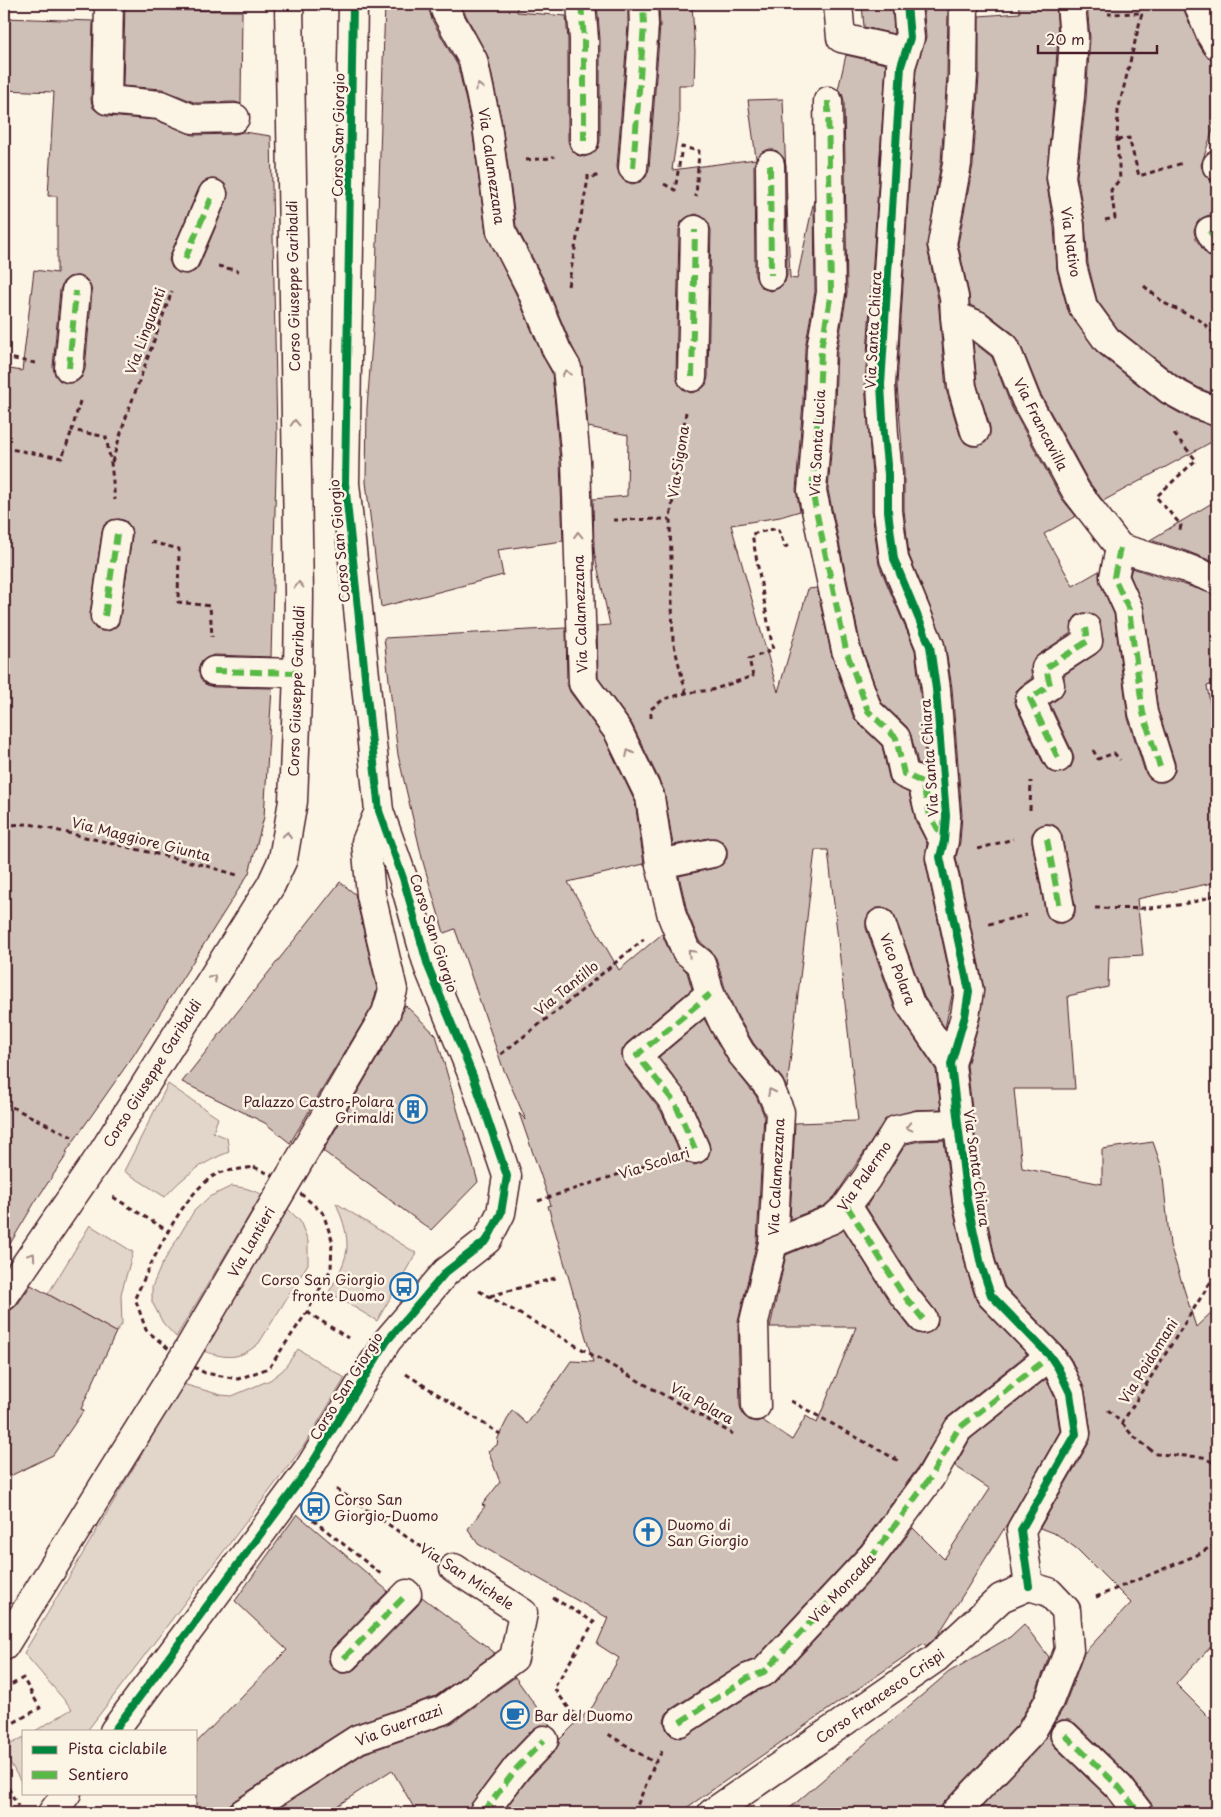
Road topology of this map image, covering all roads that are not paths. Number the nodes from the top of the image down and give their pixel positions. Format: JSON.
{"nodes":[{"id":1,"x":109,"y":4,"type":"edge"},
{"id":2,"x":289,"y":4,"type":"edge"},
{"id":3,"x":353,"y":4,"type":"edge"},
{"id":4,"x":443,"y":4,"type":"edge"},
{"id":5,"x":582,"y":4,"type":"edge"},
{"id":6,"x":643,"y":4,"type":"edge"},
{"id":7,"x":838,"y":4,"type":"edge"},
{"id":8,"x":907,"y":4,"type":"edge"},
{"id":9,"x":964,"y":4,"type":"edge"},
{"id":10,"x":1071,"y":4,"type":"edge"},
{"id":11,"x":1198,"y":4,"type":"edge"},
{"id":12,"x":1217,"y":45,"type":"edge"},
{"id":13,"x":905,"y":52,"type":"junction"},
{"id":14,"x":828,"y":101,"type":"dead end"},
{"id":15,"x":235,"y":118,"type":"dead end"},
{"id":16,"x":584,"y":141,"type":"dead end"},
{"id":17,"x":770,"y":166,"type":"dead end"},
{"id":18,"x":633,"y":168,"type":"dead end"},
{"id":19,"x":213,"y":194,"type":"dead end"},
{"id":20,"x":695,"y":230,"type":"road end"},
{"id":21,"x":185,"y":259,"type":"road end"},
{"id":22,"x":771,"y":275,"type":"dead end"},
{"id":23,"x":76,"y":291,"type":"dead end"},
{"id":24,"x":955,"y":316,"type":"junction"},
{"id":25,"x":69,"y":368,"type":"road end"},
{"id":26,"x":692,"y":378,"type":"road end"},
{"id":27,"x":1217,"y":412,"type":"edge"},
{"id":28,"x":975,"y":431,"type":"dead end"},
{"id":29,"x":117,"y":534,"type":"road end"},
{"id":30,"x":1120,"y":548,"type":"junction"},
{"id":31,"x":1217,"y":580,"type":"edge"},
{"id":32,"x":105,"y":616,"type":"dead end"},
{"id":33,"x":1086,"y":628,"type":"dead end"},
{"id":34,"x":214,"y":671,"type":"road end"},
{"id":35,"x":298,"y":673,"type":"junction"},
{"id":36,"x":1058,"y":758,"type":"dead end"},
{"id":37,"x":1160,"y":767,"type":"dead end"},
{"id":38,"x":379,"y":811,"type":"junction"},
{"id":39,"x":1047,"y":838,"type":"dead end"},
{"id":40,"x":944,"y":841,"type":"junction"},
{"id":41,"x":712,"y":854,"type":"dead end"},
{"id":42,"x":660,"y":864,"type":"junction"},
{"id":43,"x":1060,"y":908,"type":"dead end"},
{"id":44,"x":880,"y":924,"type":"dead end"},
{"id":45,"x":710,"y":994,"type":"junction"},
{"id":46,"x":951,"y":1064,"type":"junction"},
{"id":47,"x":957,"y":1124,"type":"junction"},
{"id":48,"x":695,"y":1149,"type":"road end"},
{"id":49,"x":847,"y":1206,"type":"junction"},
{"id":50,"x":773,"y":1243,"type":"junction"},
{"id":51,"x":4,"y":1296,"type":"edge"},
{"id":52,"x":923,"y":1318,"type":"dead end"},
{"id":53,"x":1050,"y":1356,"type":"junction"},
{"id":54,"x":756,"y":1406,"type":"road end"},
{"id":55,"x":454,"y":1568,"type":"road end"},
{"id":56,"x":1029,"y":1586,"type":"junction"},
{"id":57,"x":407,"y":1594,"type":"road end"},
{"id":58,"x":523,"y":1613,"type":"joint"},
{"id":59,"x":4,"y":1646,"type":"edge"},
{"id":60,"x":344,"y":1658,"type":"dead end"},
{"id":61,"x":680,"y":1722,"type":"road end"},
{"id":62,"x":115,"y":1730,"type":"edge"},
{"id":63,"x":1065,"y":1736,"type":"dead end"},
{"id":64,"x":544,"y":1740,"type":"road end"},
{"id":65,"x":66,"y":1794,"type":"edge"},
{"id":66,"x":52,"y":1813,"type":"edge"},
{"id":67,"x":243,"y":1813,"type":"edge"},
{"id":68,"x":483,"y":1813,"type":"edge"},
{"id":69,"x":712,"y":1813,"type":"edge"},
{"id":70,"x":955,"y":1813,"type":"edge"},
{"id":71,"x":1139,"y":1813,"type":"edge"}],
"edges":[{"from":1,"to":15,"type":"street"},
{"from":35,"to":2,"type":"street","name":"Corso Giuseppe Garibaldi","one_way":true},
{"from":3,"to":38,"type":"street","name":"Corso San Giorgio"},
{"from":42,"to":4,"type":"street","name":"Via Calamezzana","one_way":true},
{"from":5,"to":16,"type":"street"},
{"from":6,"to":18,"type":"street"},
{"from":7,"to":13,"type":"street"},
{"from":8,"to":13,"type":"street","name":"Via Santa Chiara"},
{"from":9,"to":24,"type":"street"},
{"from":10,"to":27,"type":"street","name":"Via Nativo"},
{"from":11,"to":12,"type":"street"},
{"from":13,"to":40,"type":"street","name":"Via Santa Chiara"},
{"from":14,"to":40,"type":"street","name":"Via Santa Lucia"},
{"from":17,"to":22,"type":"street"},
{"from":19,"to":21,"type":"street"},
{"from":20,"to":26,"type":"street"},
{"from":23,"to":25,"type":"street"},
{"from":24,"to":28,"type":"street"},
{"from":24,"to":30,"type":"street","name":"Via Francavilla"},
{"from":29,"to":32,"type":"street"},
{"from":30,"to":31,"type":"street"},
{"from":30,"to":37,"type":"street"},
{"from":33,"to":36,"type":"street"},
{"from":34,"to":35,"type":"street"},
{"from":51,"to":35,"type":"street","name":"Corso Giuseppe Garibaldi","one_way":true},
{"from":38,"to":59,"type":"street","name":"Via Lantieri"},
{"from":38,"to":62,"type":"street","name":"Corso San Giorgio"},
{"from":39,"to":43,"type":"street"},
{"from":40,"to":46,"type":"street","name":"Via Santa Chiara"},
{"from":41,"to":42,"type":"street"},
{"from":45,"to":42,"type":"street","name":"Via Calamezzana","one_way":true},
{"from":44,"to":46,"type":"street","name":"Vico Polara"},
{"from":45,"to":48,"type":"street","name":"Via Scolari"},
{"from":50,"to":45,"type":"street","name":"Via Calamezzana","one_way":true},
{"from":46,"to":47,"type":"street","name":"Via Santa Chiara"},
{"from":47,"to":49,"type":"street","name":"Via Palermo","one_way":true},
{"from":47,"to":53,"type":"street","name":"Via Santa Chiara"},
{"from":49,"to":50,"type":"street","name":"Via Palermo"},
{"from":49,"to":52,"type":"street"},
{"from":50,"to":54,"type":"street","name":"Via Calamezzana"},
{"from":53,"to":56,"type":"street","name":"Via Santa Chiara"},
{"from":53,"to":61,"type":"street","name":"Via Moncada"},
{"from":55,"to":58,"type":"street","name":"Via San Michele"},
{"from":56,"to":69,"type":"street","name":"Corso Francesco Crispi"},
{"from":56,"to":70,"type":"street"},
{"from":57,"to":60,"type":"street"},
{"from":58,"to":67,"type":"street","name":"Via Guerrazzi"},
{"from":63,"to":71,"type":"street"},
{"from":64,"to":68,"type":"street"},
{"from":65,"to":66,"type":"street"}]}
